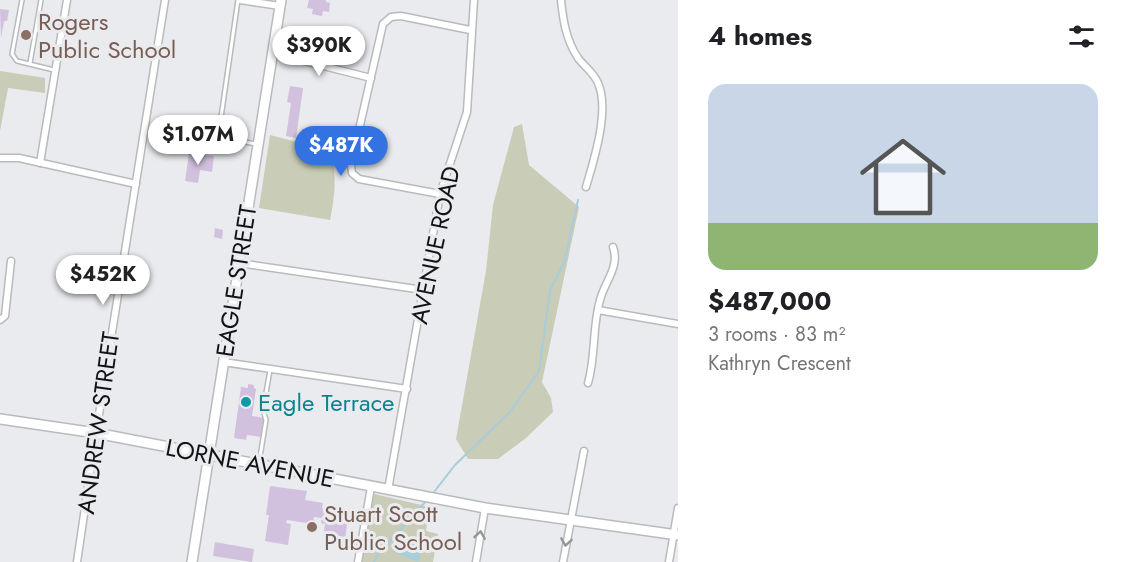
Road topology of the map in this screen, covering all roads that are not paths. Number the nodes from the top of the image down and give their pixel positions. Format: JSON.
{"nodes":[{"id":1,"x":22,"y":0,"type":"edge"},
{"id":2,"x":41,"y":0,"type":"edge"},
{"id":3,"x":67,"y":0,"type":"edge"},
{"id":4,"x":165,"y":0,"type":"edge"},
{"id":5,"x":239,"y":0,"type":"edge"},
{"id":6,"x":474,"y":0,"type":"edge"},
{"id":7,"x":561,"y":0,"type":"edge"},
{"id":8,"x":281,"y":3,"type":"edge"},
{"id":9,"x":471,"y":30,"type":"junction"},
{"id":10,"x":273,"y":53,"type":"junction"},
{"id":11,"x":30,"y":64,"type":"junction"},
{"id":12,"x":56,"y":70,"type":"junction"},
{"id":13,"x":371,"y":78,"type":"junction"},
{"id":14,"x":258,"y":144,"type":"junction"},
{"id":15,"x":0,"y":158,"type":"edge"},
{"id":16,"x":40,"y":163,"type":"junction"},
{"id":17,"x":136,"y":184,"type":"junction"},
{"id":18,"x":586,"y":187,"type":"dead end"},
{"id":19,"x":440,"y":194,"type":"junction"},
{"id":20,"x":613,"y":247,"type":"dead end"},
{"id":21,"x":11,"y":261,"type":"dead end"},
{"id":22,"x":239,"y":263,"type":"junction"},
{"id":23,"x":423,"y":290,"type":"junction"},
{"id":24,"x":598,"y":310,"type":"junction"},
{"id":25,"x":0,"y":320,"type":"edge"},
{"id":26,"x":678,"y":324,"type":"edge"},
{"id":27,"x":223,"y":362,"type":"junction"},
{"id":28,"x":270,"y":370,"type":"junction"},
{"id":29,"x":588,"y":383,"type":"dead end"},
{"id":30,"x":406,"y":389,"type":"junction"},
{"id":31,"x":0,"y":418,"type":"edge"},
{"id":32,"x":96,"y":433,"type":"junction"},
{"id":33,"x":584,"y":451,"type":"dead end"},
{"id":34,"x":208,"y":455,"type":"junction"},
{"id":35,"x":259,"y":465,"type":"junction"},
{"id":36,"x":371,"y":488,"type":"junction"},
{"id":37,"x":388,"y":490,"type":"junction"},
{"id":38,"x":484,"y":508,"type":"junction"},
{"id":39,"x":678,"y":508,"type":"edge"},
{"id":40,"x":570,"y":521,"type":"junction"},
{"id":41,"x":676,"y":535,"type":"edge"},
{"id":42,"x":78,"y":562,"type":"edge"},
{"id":43,"x":192,"y":562,"type":"edge"},
{"id":44,"x":358,"y":562,"type":"edge"},
{"id":45,"x":476,"y":562,"type":"edge"},
{"id":46,"x":563,"y":562,"type":"edge"},
{"id":47,"x":669,"y":562,"type":"edge"}],
"edges":[{"from":1,"to":11,"type":"lane"},
{"from":2,"to":11,"type":"lane"},
{"from":3,"to":12,"type":"street"},
{"from":4,"to":17,"type":"street","name":"ANDREW STREET"},
{"from":5,"to":8,"type":"street"},
{"from":5,"to":14,"type":"lane"},
{"from":6,"to":9,"type":"street","name":"AVENUE ROAD"},
{"from":7,"to":18,"type":"street"},
{"from":8,"to":10,"type":"main road","name":"EAGLE STREET"},
{"from":9,"to":13,"type":"street"},
{"from":9,"to":19,"type":"street","name":"AVENUE ROAD"},
{"from":10,"to":13,"type":"street"},
{"from":10,"to":14,"type":"main road","name":"EAGLE STREET"},
{"from":11,"to":12,"type":"lane"},
{"from":12,"to":16,"type":"street"},
{"from":13,"to":19,"type":"street"},
{"from":14,"to":22,"type":"main road","name":"EAGLE STREET"},
{"from":15,"to":16,"type":"street"},
{"from":16,"to":17,"type":"street"},
{"from":17,"to":32,"type":"street","name":"ANDREW STREET"},
{"from":19,"to":23,"type":"street","name":"AVENUE ROAD"},
{"from":20,"to":24,"type":"street"},
{"from":21,"to":25,"type":"street"},
{"from":22,"to":23,"type":"street"},
{"from":22,"to":27,"type":"main road","name":"EAGLE STREET"},
{"from":23,"to":30,"type":"street","name":"AVENUE ROAD"},
{"from":24,"to":26,"type":"street"},
{"from":24,"to":29,"type":"street"},
{"from":27,"to":28,"type":"street"},
{"from":27,"to":34,"type":"main road","name":"EAGLE STREET"},
{"from":28,"to":30,"type":"street"},
{"from":28,"to":35,"type":"lane"},
{"from":30,"to":37,"type":"street","name":"AVENUE ROAD"},
{"from":31,"to":32,"type":"main road","name":"LORNE AVENUE"},
{"from":32,"to":34,"type":"main road","name":"LORNE AVENUE"},
{"from":32,"to":42,"type":"street","name":"ANDREW STREET"},
{"from":33,"to":40,"type":"street"},
{"from":34,"to":35,"type":"main road","name":"LORNE AVENUE"},
{"from":34,"to":43,"type":"main road","name":"EAGLE STREET"},
{"from":35,"to":36,"type":"main road","name":"LORNE AVENUE"},
{"from":36,"to":37,"type":"main road","name":"LORNE AVENUE"},
{"from":36,"to":44,"type":"street"},
{"from":37,"to":38,"type":"main road","name":"LORNE AVENUE"},
{"from":38,"to":40,"type":"main road","name":"LORNE AVENUE"},
{"from":45,"to":38,"type":"street","one_way":true},
{"from":39,"to":41,"type":"street"},
{"from":40,"to":41,"type":"main road","name":"LORNE AVENUE"},
{"from":40,"to":46,"type":"street","one_way":true},
{"from":41,"to":47,"type":"street"}]}
